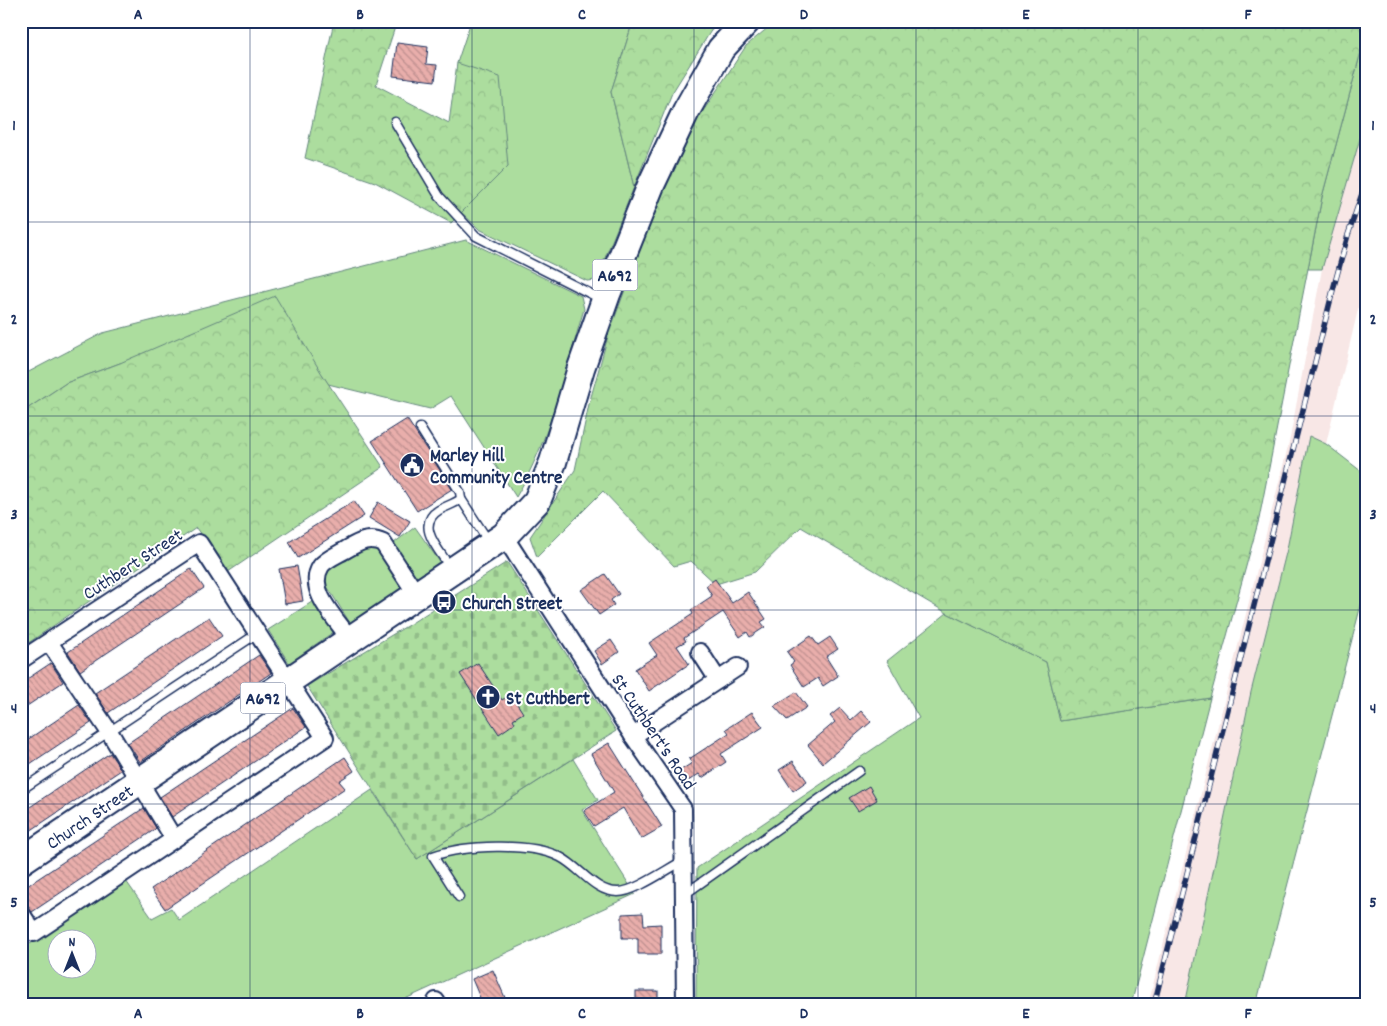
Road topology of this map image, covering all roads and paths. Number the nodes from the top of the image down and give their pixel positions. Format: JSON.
{"nodes":[{"id":1,"x":747,"y":21,"type":"edge"},
{"id":2,"x":396,"y":122,"type":"dead end"},
{"id":3,"x":605,"y":301,"type":"junction"},
{"id":4,"x":420,"y":428,"type":"dead end"},
{"id":5,"x":460,"y":499,"type":"junction"},
{"id":6,"x":498,"y":540,"type":"junction"},
{"id":7,"x":453,"y":571,"type":"junction"},
{"id":8,"x":417,"y":595,"type":"junction"},
{"id":9,"x":258,"y":632,"type":"junction"},
{"id":10,"x":351,"y":640,"type":"junction"},
{"id":11,"x":49,"y":642,"type":"junction"},
{"id":12,"x":700,"y":652,"type":"dead end"},
{"id":13,"x":21,"y":660,"type":"edge"},
{"id":14,"x":738,"y":667,"type":"dead end"},
{"id":15,"x":718,"y":680,"type":"junction"},
{"id":16,"x":289,"y":681,"type":"junction"},
{"id":17,"x":110,"y":733,"type":"junction"},
{"id":18,"x":633,"y":736,"type":"junction"},
{"id":19,"x":859,"y":771,"type":"dead end"},
{"id":20,"x":140,"y":782,"type":"junction"},
{"id":21,"x":21,"y":790,"type":"edge"},
{"id":22,"x":174,"y":839,"type":"junction"},
{"id":23,"x":684,"y":860,"type":"junction"},
{"id":24,"x":21,"y":861,"type":"edge"},
{"id":25,"x":685,"y":894,"type":"junction"},
{"id":26,"x":459,"y":897,"type":"dead end"},
{"id":27,"x":21,"y":913,"type":"edge"},
{"id":28,"x":685,"y":1005,"type":"edge"}],
"edges":[{"from":1,"to":3,"type":"highway","number":"A692"},
{"from":2,"to":3,"type":"lane"},
{"from":3,"to":6,"type":"highway","number":"A692"},
{"from":4,"to":5,"type":"lane"},
{"from":5,"to":6,"type":"lane"},
{"from":5,"to":7,"type":"lane"},
{"from":6,"to":7,"type":"highway","name":"Church Street","number":"A692"},
{"from":6,"to":18,"type":"street","name":"St Cuthbert's Road"},
{"from":7,"to":8,"type":"highway","name":"Church Street","number":"A692"},
{"from":8,"to":10,"type":"highway","name":"Church Street","number":"A692"},
{"from":8,"to":10,"type":"street"},
{"from":9,"to":11,"type":"street","name":"Cuthbert Street"},
{"from":9,"to":16,"type":"street","name":"Cuthbert Street"},
{"from":9,"to":17,"type":"lane"},
{"from":10,"to":16,"type":"highway","name":"Church Street","number":"A692"},
{"from":11,"to":13,"type":"street","name":"Cuthbert Street"},
{"from":11,"to":17,"type":"street"},
{"from":12,"to":15,"type":"street"},
{"from":14,"to":15,"type":"street"},
{"from":15,"to":18,"type":"street"},
{"from":16,"to":20,"type":"highway","name":"Church Street","number":"A692"},
{"from":16,"to":22,"type":"street","name":"Cuthbert Street"},
{"from":17,"to":20,"type":"street"},
{"from":17,"to":21,"type":"lane"},
{"from":18,"to":23,"type":"street","name":"St Cuthbert's Road"},
{"from":19,"to":25,"type":"lane"},
{"from":20,"to":22,"type":"street"},
{"from":20,"to":24,"type":"highway","name":"Church Street","number":"A692"},
{"from":22,"to":27,"type":"street"},
{"from":23,"to":25,"type":"street","name":"St Cuthbert's Road"},
{"from":23,"to":26,"type":"lane"},
{"from":25,"to":28,"type":"street","name":"St Cuthbert's Road"}]}
